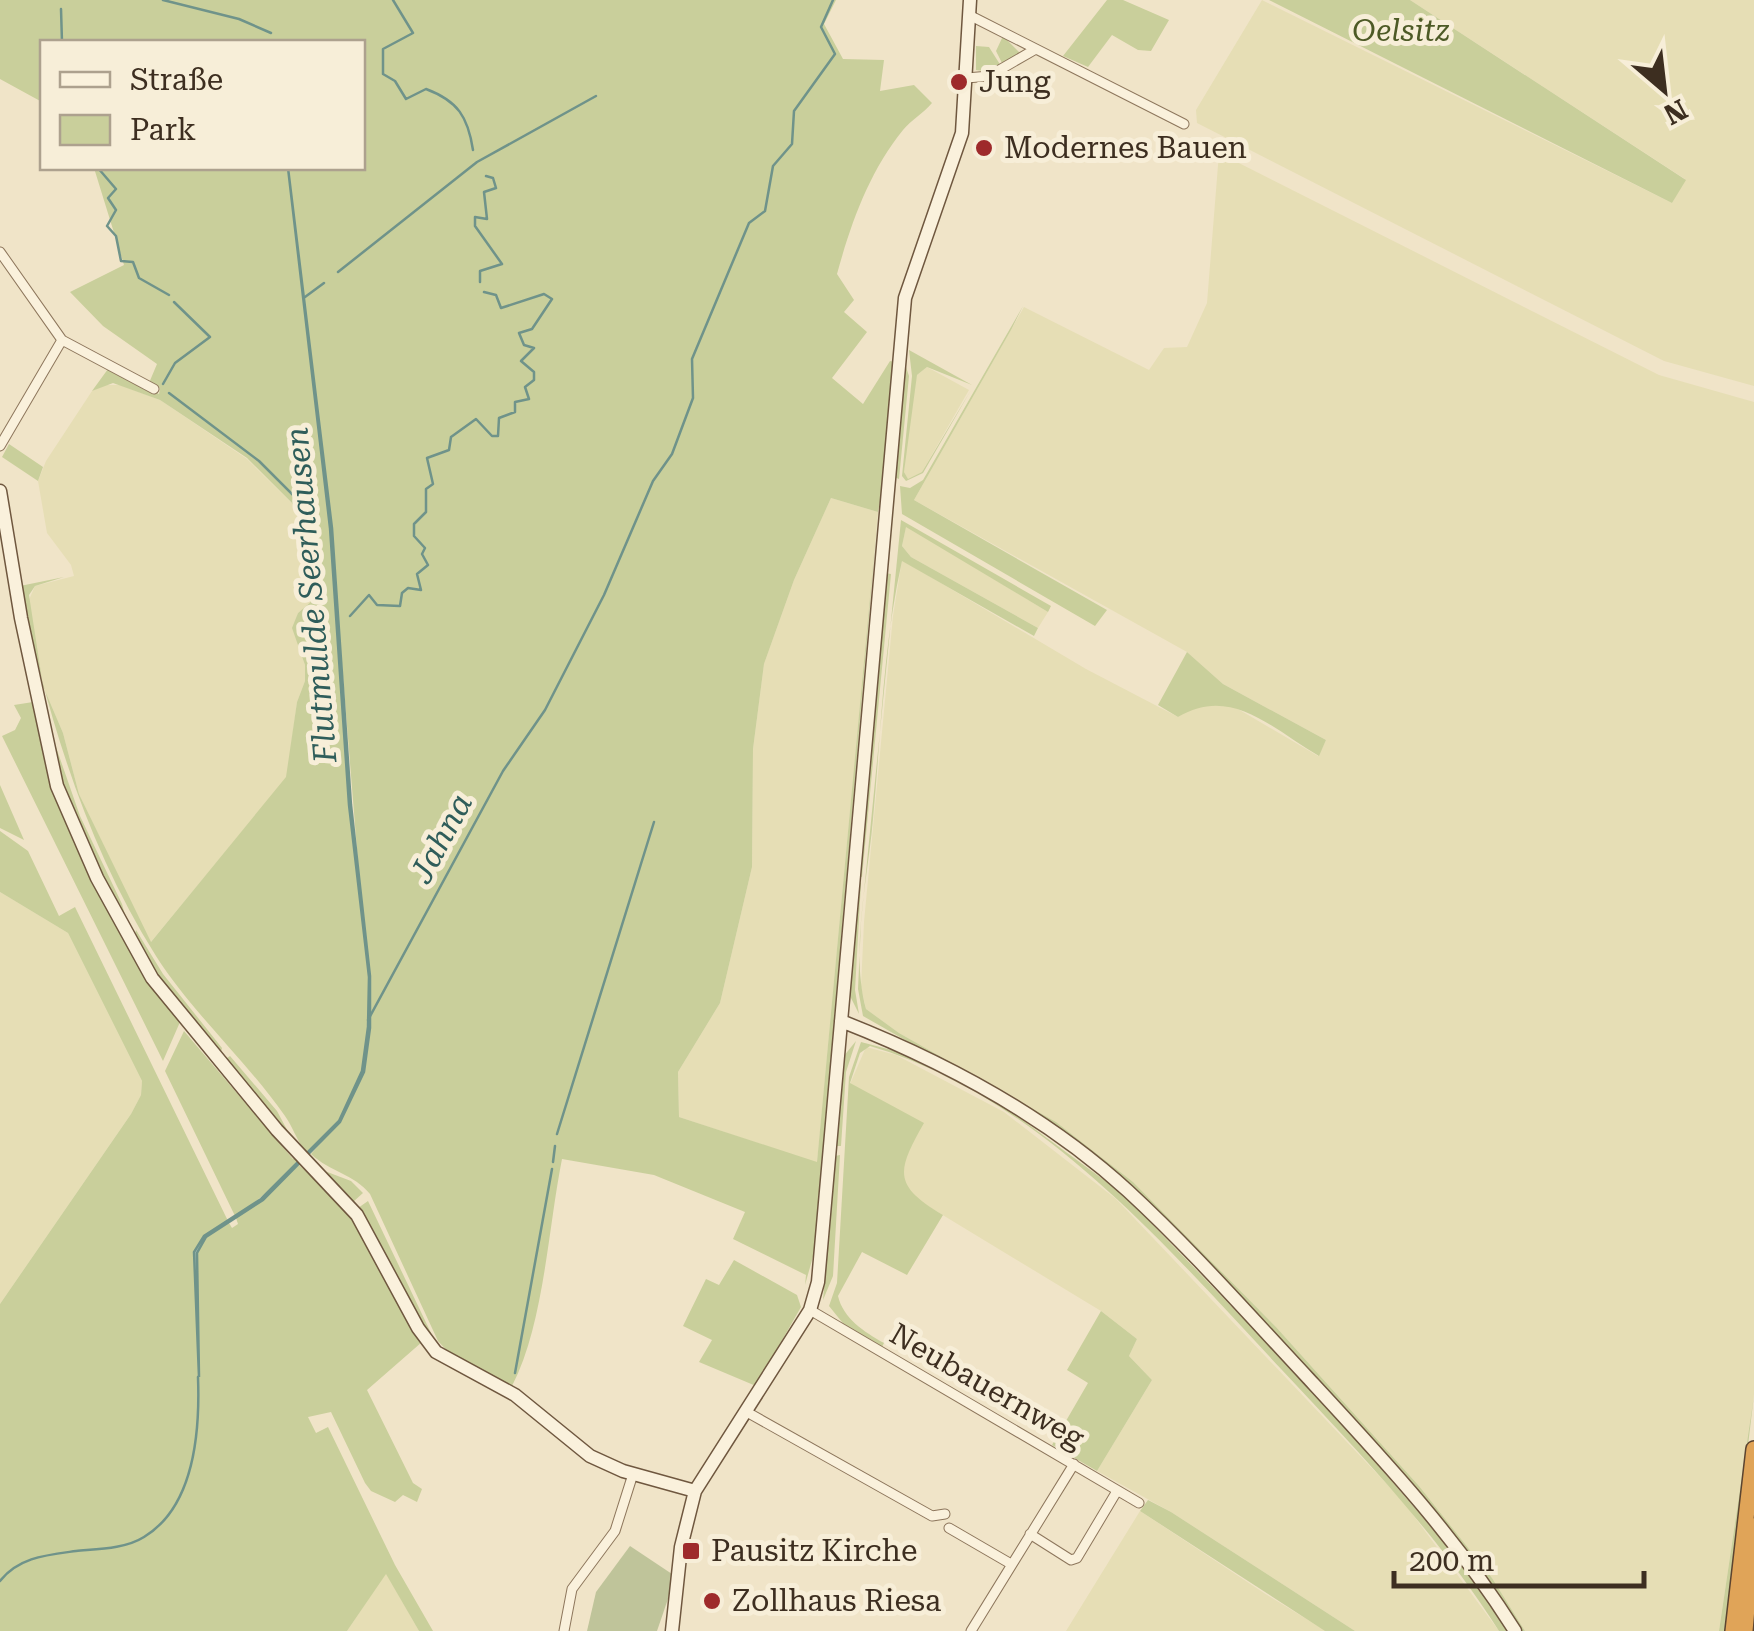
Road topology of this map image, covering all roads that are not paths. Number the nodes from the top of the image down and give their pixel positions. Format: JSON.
{"nodes":[{"id":1,"x":970,"y":7,"type":"edge"},
{"id":2,"x":1034,"y":50,"type":"junction"},
{"id":3,"x":967,"y":78,"type":"junction"},
{"id":4,"x":1184,"y":124,"type":"dead end"},
{"id":5,"x":0,"y":252,"type":"edge"},
{"id":6,"x":62,"y":340,"type":"junction"},
{"id":7,"x":154,"y":389,"type":"dead end"},
{"id":8,"x":0,"y":446,"type":"edge"},
{"id":9,"x":0,"y":491,"type":"edge"},
{"id":10,"x":841,"y":1021,"type":"junction"},
{"id":11,"x":810,"y":1310,"type":"junction"},
{"id":12,"x":745,"y":1411,"type":"junction"},
{"id":13,"x":1754,"y":1450,"type":"edge"},
{"id":14,"x":1074,"y":1464,"type":"junction"},
{"id":15,"x":634,"y":1474,"type":"junction"},
{"id":16,"x":696,"y":1491,"type":"junction"},
{"id":17,"x":1117,"y":1491,"type":"junction"},
{"id":18,"x":1140,"y":1503,"type":"dead end"},
{"id":19,"x":944,"y":1514,"type":"dead end"},
{"id":20,"x":1754,"y":1526,"type":"edge"},
{"id":21,"x":949,"y":1528,"type":"dead end"},
{"id":22,"x":1030,"y":1534,"type":"junction"},
{"id":23,"x":1011,"y":1564,"type":"junction"},
{"id":24,"x":564,"y":1631,"type":"edge"},
{"id":25,"x":672,"y":1631,"type":"edge"},
{"id":26,"x":970,"y":1631,"type":"edge"},
{"id":27,"x":1514,"y":1631,"type":"edge"},
{"id":28,"x":1733,"y":1631,"type":"edge"},
{"id":29,"x":1745,"y":1631,"type":"edge"}],
"edges":[{"from":1,"to":2,"type":"street"},
{"from":1,"to":3,"type":"street"},
{"from":2,"to":3,"type":"street"},
{"from":2,"to":4,"type":"street"},
{"from":3,"to":10,"type":"street"},
{"from":5,"to":6,"type":"street"},
{"from":6,"to":7,"type":"street"},
{"from":6,"to":8,"type":"street"},
{"from":9,"to":15,"type":"street"},
{"from":10,"to":11,"type":"street"},
{"from":10,"to":27,"type":"street"},
{"from":11,"to":12,"type":"street"},
{"from":11,"to":14,"type":"street","name":"Neubauernweg"},
{"from":12,"to":16,"type":"street"},
{"from":12,"to":19,"type":"street"},
{"from":13,"to":28,"type":"highway"},
{"from":14,"to":17,"type":"street","name":"Neubauernweg"},
{"from":14,"to":22,"type":"street"},
{"from":15,"to":16,"type":"street"},
{"from":15,"to":24,"type":"street"},
{"from":16,"to":25,"type":"street"},
{"from":17,"to":18,"type":"street","name":"Neubauernweg"},
{"from":17,"to":22,"type":"street"},
{"from":20,"to":29,"type":"highway"},
{"from":21,"to":23,"type":"street"},
{"from":22,"to":23,"type":"street"},
{"from":23,"to":26,"type":"street"}]}
